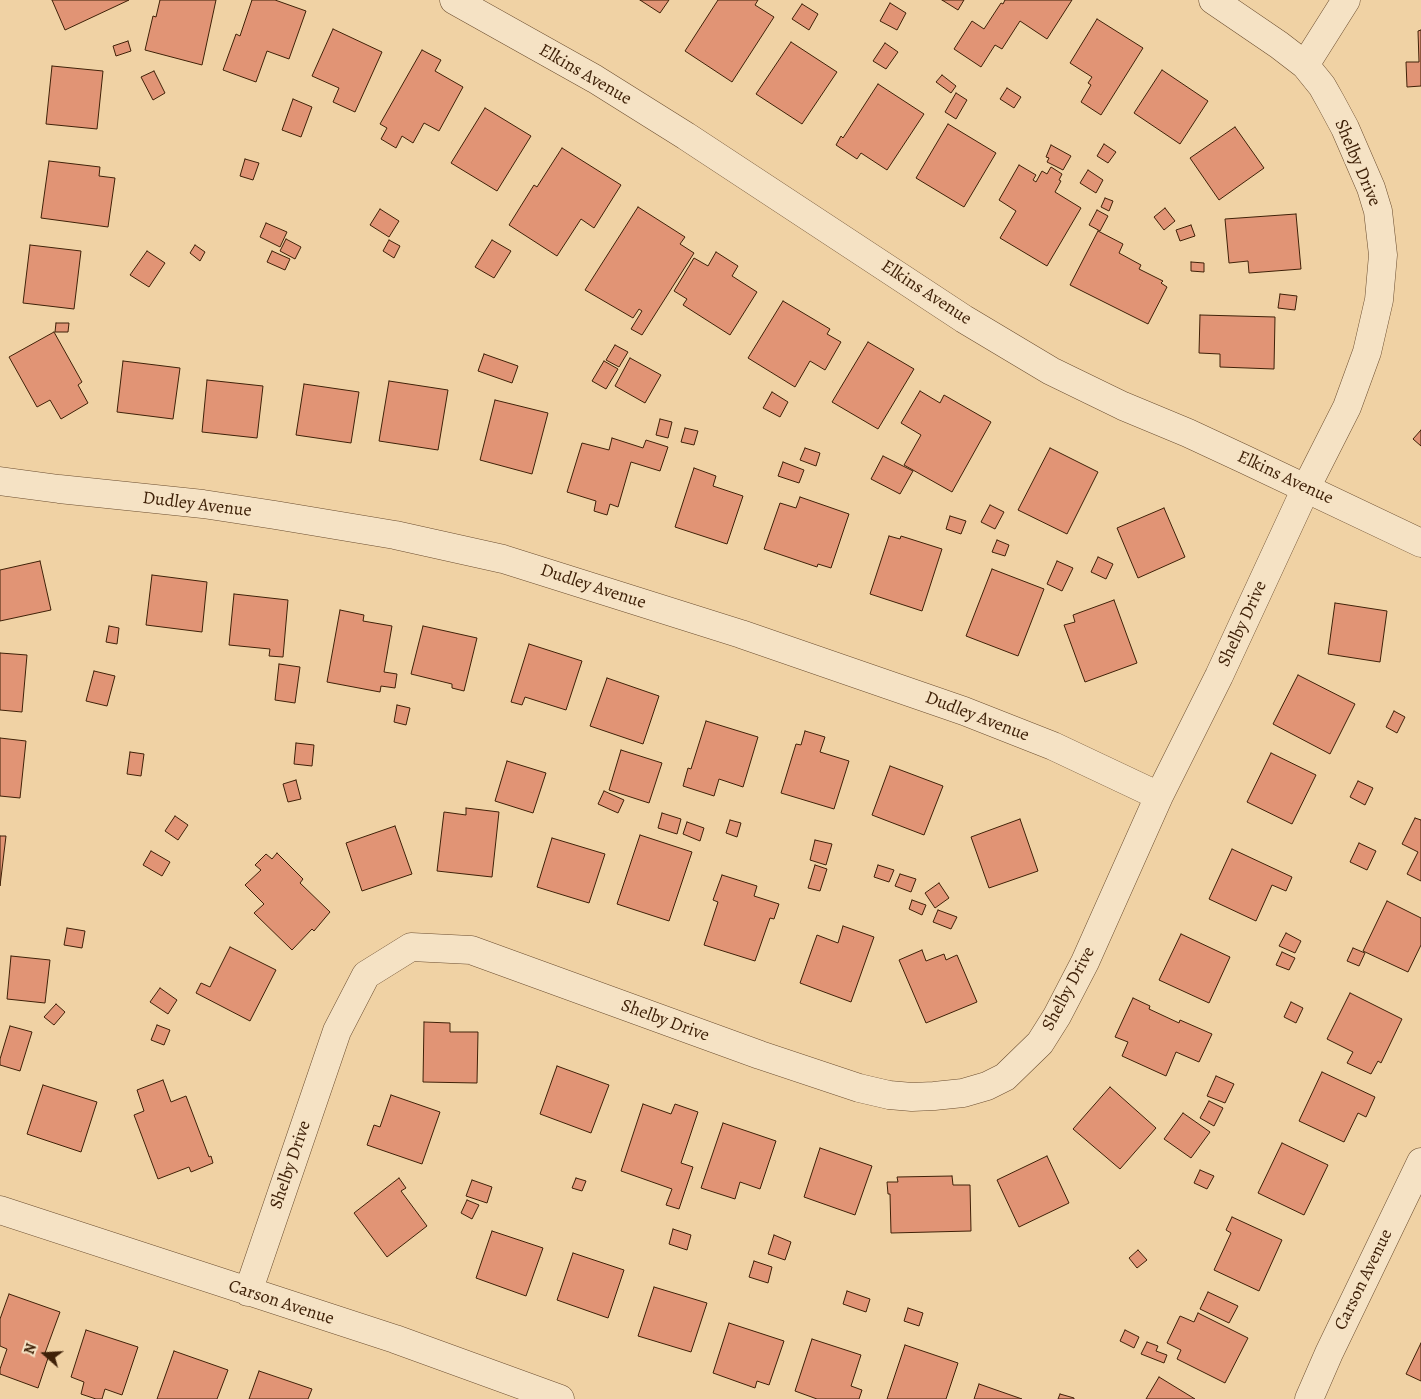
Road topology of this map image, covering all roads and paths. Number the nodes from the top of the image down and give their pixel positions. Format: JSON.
{"nodes":[{"id":1,"x":454,"y":0,"type":"edge"},
{"id":2,"x":1213,"y":0,"type":"edge"},
{"id":3,"x":1346,"y":0,"type":"edge"},
{"id":4,"x":1305,"y":65,"type":"junction"},
{"id":5,"x":0,"y":481,"type":"edge"},
{"id":6,"x":1306,"y":488,"type":"junction"},
{"id":7,"x":1421,"y":543,"type":"edge"},
{"id":8,"x":1159,"y":796,"type":"junction"},
{"id":9,"x":1421,"y":1162,"type":"edge"},
{"id":10,"x":0,"y":1210,"type":"edge"},
{"id":11,"x":248,"y":1292,"type":"junction"},
{"id":12,"x":560,"y":1399,"type":"edge"},
{"id":13,"x":1309,"y":1399,"type":"edge"}],
"edges":[{"from":1,"to":6,"type":"street","name":"Elkins Avenue"},
{"from":2,"to":4,"type":"street","name":"Shelby Drive"},
{"from":3,"to":4,"type":"street"},
{"from":4,"to":6,"type":"street","name":"Shelby Drive"},
{"from":5,"to":8,"type":"street","name":"Dudley Avenue"},
{"from":6,"to":7,"type":"street","name":"Elkins Avenue"},
{"from":6,"to":8,"type":"street","name":"Shelby Drive"},
{"from":8,"to":11,"type":"street","name":"Shelby Drive"},
{"from":9,"to":13,"type":"street","name":"Carson Avenue"},
{"from":10,"to":11,"type":"street","name":"Carson Avenue"},
{"from":11,"to":12,"type":"street","name":"Carson Avenue"}]}
